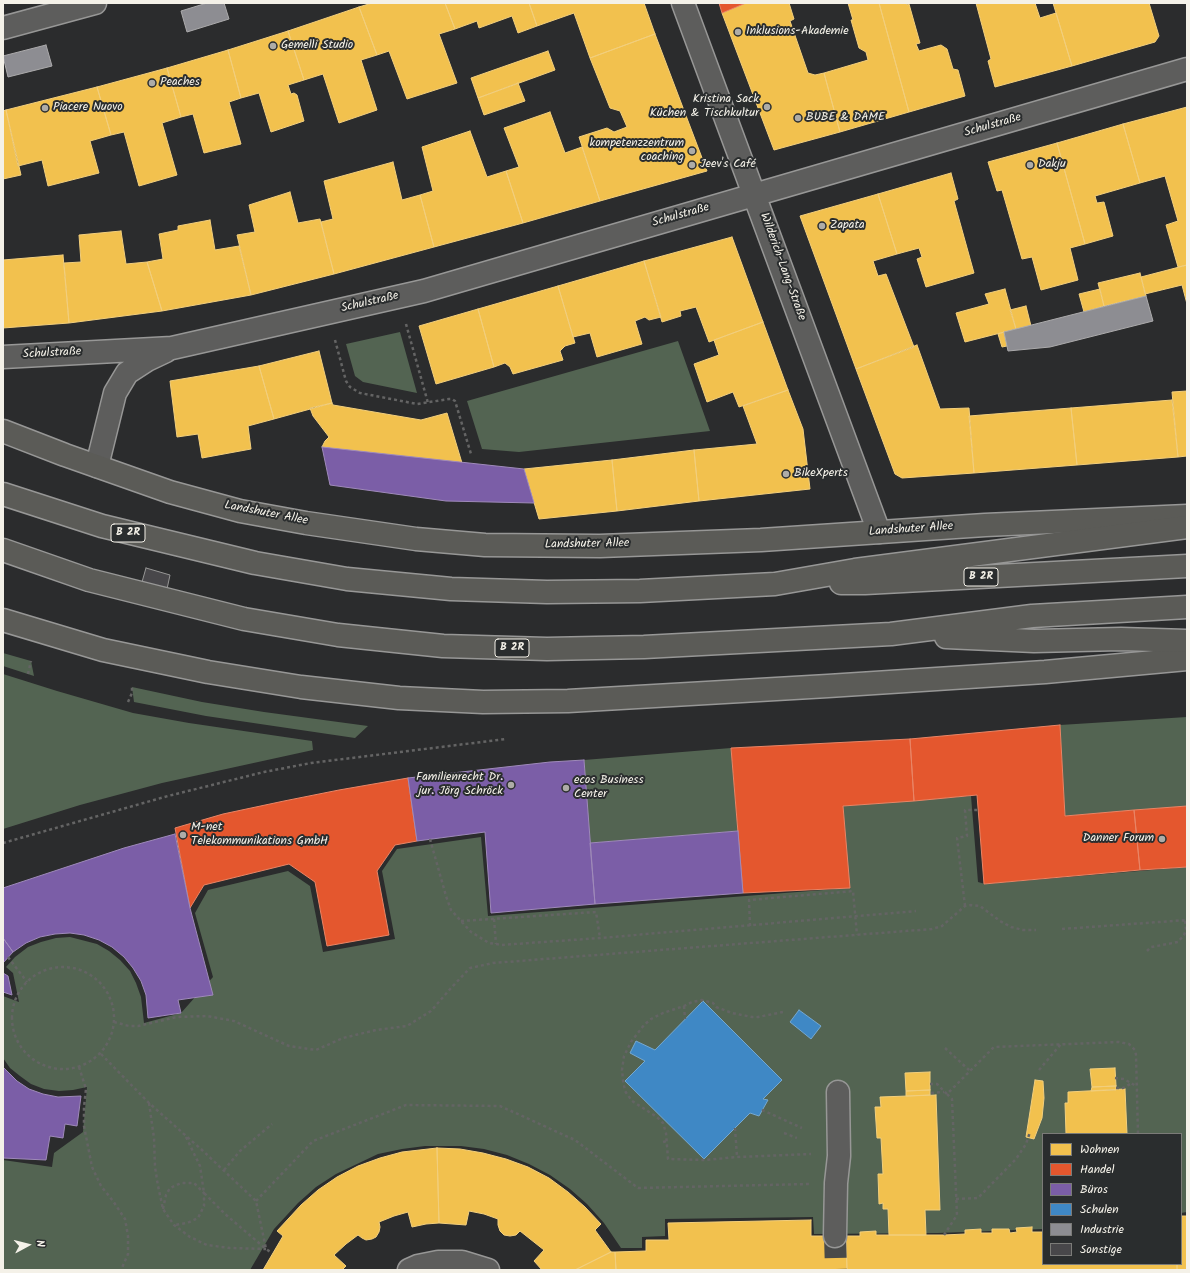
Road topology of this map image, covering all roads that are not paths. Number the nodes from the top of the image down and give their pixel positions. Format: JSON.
{"nodes":[{"id":1,"x":95,"y":3,"type":"edge"},
{"id":2,"x":683,"y":3,"type":"edge"},
{"id":3,"x":3,"y":28,"type":"edge"},
{"id":4,"x":1187,"y":70,"type":"edge"},
{"id":5,"x":754,"y":194,"type":"junction"},
{"id":6,"x":172,"y":348,"type":"junction"},
{"id":7,"x":3,"y":357,"type":"edge"},
{"id":8,"x":3,"y":431,"type":"edge"},
{"id":9,"x":97,"y":466,"type":"junction"},
{"id":10,"x":3,"y":494,"type":"edge"},
{"id":11,"x":1187,"y":516,"type":"edge"},
{"id":12,"x":1187,"y":527,"type":"edge"},
{"id":13,"x":879,"y":532,"type":"junction"},
{"id":14,"x":3,"y":550,"type":"edge"},
{"id":15,"x":1187,"y":566,"type":"edge"},
{"id":16,"x":775,"y":584,"type":"junction"},
{"id":17,"x":1187,"y":607,"type":"edge"},
{"id":18,"x":3,"y":620,"type":"edge"},
{"id":19,"x":891,"y":634,"type":"junction"},
{"id":20,"x":1187,"y":641,"type":"edge"},
{"id":21,"x":1187,"y":658,"type":"edge"},
{"id":22,"x":838,"y":1092,"type":"dead end"},
{"id":23,"x":835,"y":1236,"type":"tunnel mouth"},
{"id":24,"x":409,"y":1270,"type":"edge"},
{"id":25,"x":488,"y":1270,"type":"edge"}],
"edges":[{"from":1,"to":3,"type":"street"},
{"from":2,"to":5,"type":"street","name":"Wilderich-Lang-Straße"},
{"from":4,"to":5,"type":"street","name":"Schulstraße"},
{"from":5,"to":6,"type":"street","name":"Schulstraße"},
{"from":5,"to":13,"type":"street","name":"Wilderich-Lang-Straße"},
{"from":6,"to":7,"type":"street","name":"Schulstraße"},
{"from":6,"to":9,"type":"street","name":"Schulstraße"},
{"from":8,"to":9,"type":"main road","name":"Landshuter Allee"},
{"from":9,"to":13,"type":"main road","name":"Landshuter Allee"},
{"from":10,"to":16,"type":"main road","number":"B 2R"},
{"from":11,"to":13,"type":"main road","name":"Landshuter Allee"},
{"from":12,"to":16,"type":"main road"},
{"from":14,"to":19,"type":"main road","number":"B 2R"},
{"from":15,"to":16,"type":"main road","number":"B 2R"},
{"from":17,"to":19,"type":"main road","number":"B 2R"},
{"from":18,"to":21,"type":"main road"},
{"from":19,"to":20,"type":"main road","number":"B 2R"},
{"from":22,"to":23,"type":"street"},
{"from":24,"to":25,"type":"street"}]}
